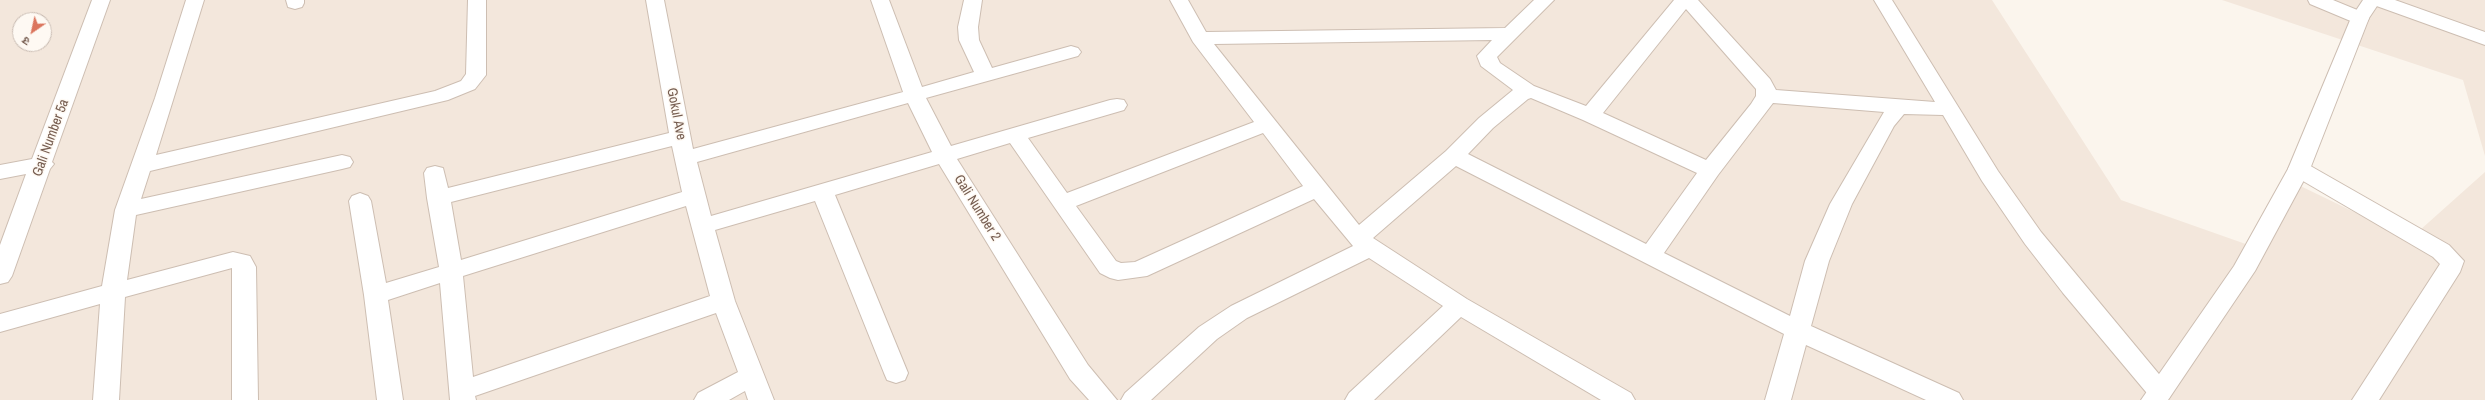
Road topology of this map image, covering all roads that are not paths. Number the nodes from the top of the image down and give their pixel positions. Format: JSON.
{"nodes":[{"id":1,"x":101,"y":0,"type":"edge"},
{"id":2,"x":195,"y":0,"type":"edge"},
{"id":3,"x":477,"y":0,"type":"edge"},
{"id":4,"x":655,"y":0,"type":"edge"},
{"id":5,"x":880,"y":0,"type":"edge"},
{"id":6,"x":973,"y":0,"type":"edge"},
{"id":7,"x":1179,"y":0,"type":"edge"},
{"id":8,"x":1545,"y":0,"type":"edge"},
{"id":9,"x":1684,"y":0,"type":"edge"},
{"id":10,"x":1688,"y":0,"type":"edge"},
{"id":11,"x":1883,"y":0,"type":"edge"},
{"id":12,"x":2317,"y":0,"type":"edge"},
{"id":13,"x":2372,"y":0,"type":"edge"},
{"id":14,"x":2378,"y":0,"type":"edge"},
{"id":15,"x":2360,"y":18,"type":"junction"},
{"id":16,"x":1510,"y":34,"type":"junction"},
{"id":17,"x":1200,"y":38,"type":"junction"},
{"id":18,"x":2485,"y":39,"type":"edge"},
{"id":19,"x":1071,"y":52,"type":"dead end"},
{"id":20,"x":986,"y":77,"type":"junction"},
{"id":21,"x":1529,"y":92,"type":"junction"},
{"id":22,"x":915,"y":96,"type":"junction"},
{"id":23,"x":1766,"y":96,"type":"junction"},
{"id":24,"x":1117,"y":105,"type":"dead end"},
{"id":25,"x":1898,"y":107,"type":"junction"},
{"id":26,"x":1951,"y":109,"type":"junction"},
{"id":27,"x":1590,"y":114,"type":"junction"},
{"id":28,"x":1266,"y":124,"type":"junction"},
{"id":29,"x":1014,"y":134,"type":"junction"},
{"id":30,"x":680,"y":137,"type":"junction"},
{"id":31,"x":945,"y":156,"type":"junction"},
{"id":32,"x":1454,"y":156,"type":"junction"},
{"id":33,"x":685,"y":158,"type":"junction"},
{"id":34,"x":342,"y":162,"type":"dead end"},
{"id":35,"x":43,"y":164,"type":"junction"},
{"id":36,"x":140,"y":166,"type":"junction"},
{"id":37,"x":2299,"y":169,"type":"junction"},
{"id":38,"x":1710,"y":170,"type":"junction"},
{"id":39,"x":0,"y":172,"type":"edge"},
{"id":40,"x":435,"y":173,"type":"dead end"},
{"id":41,"x":1317,"y":189,"type":"junction"},
{"id":42,"x":823,"y":192,"type":"junction"},
{"id":43,"x":694,"y":196,"type":"junction"},
{"id":44,"x":438,"y":198,"type":"junction"},
{"id":45,"x":360,"y":201,"type":"dead end"},
{"id":46,"x":1062,"y":203,"type":"junction"},
{"id":47,"x":126,"y":210,"type":"junction"},
{"id":48,"x":703,"y":226,"type":"junction"},
{"id":49,"x":7,"y":243,"type":"edge"},
{"id":50,"x":1364,"y":243,"type":"junction"},
{"id":51,"x":1650,"y":256,"type":"junction"},
{"id":52,"x":451,"y":272,"type":"junction"},
{"id":53,"x":0,"y":276,"type":"edge"},
{"id":54,"x":113,"y":293,"type":"junction"},
{"id":55,"x":376,"y":295,"type":"junction"},
{"id":56,"x":723,"y":301,"type":"junction"},
{"id":57,"x":1459,"y":305,"type":"junction"},
{"id":58,"x":0,"y":323,"type":"edge"},
{"id":59,"x":1799,"y":330,"type":"junction"},
{"id":60,"x":896,"y":373,"type":"dead end"},
{"id":61,"x":751,"y":376,"type":"junction"},
{"id":62,"x":463,"y":395,"type":"edge"},
{"id":63,"x":2157,"y":396,"type":"edge"},
{"id":64,"x":1365,"y":398,"type":"edge"},
{"id":65,"x":106,"y":400,"type":"edge"},
{"id":66,"x":246,"y":400,"type":"edge"},
{"id":67,"x":390,"y":400,"type":"edge"},
{"id":68,"x":707,"y":400,"type":"edge"},
{"id":69,"x":761,"y":400,"type":"edge"},
{"id":70,"x":1104,"y":400,"type":"edge"},
{"id":71,"x":1134,"y":400,"type":"edge"},
{"id":72,"x":1622,"y":400,"type":"edge"},
{"id":73,"x":1778,"y":400,"type":"edge"},
{"id":74,"x":1950,"y":400,"type":"edge"},
{"id":75,"x":2365,"y":400,"type":"edge"}],
"edges":[{"from":1,"to":35,"type":"street","name":"Gali Number 5a"},
{"from":2,"to":36,"type":"street"},
{"from":3,"to":36,"type":"street"},
{"from":4,"to":30,"type":"street","name":"Gokul Ave"},
{"from":5,"to":22,"type":"street","name":"Gali Number 2"},
{"from":6,"to":20,"type":"street"},
{"from":7,"to":17,"type":"street"},
{"from":8,"to":16,"type":"street"},
{"from":9,"to":27,"type":"street"},
{"from":10,"to":23,"type":"street"},
{"from":11,"to":26,"type":"street"},
{"from":12,"to":15,"type":"street"},
{"from":13,"to":15,"type":"street"},
{"from":14,"to":18,"type":"street"},
{"from":15,"to":37,"type":"street"},
{"from":16,"to":17,"type":"street"},
{"from":16,"to":21,"type":"street"},
{"from":17,"to":28,"type":"street"},
{"from":19,"to":20,"type":"street"},
{"from":20,"to":22,"type":"street"},
{"from":21,"to":27,"type":"street"},
{"from":21,"to":32,"type":"street"},
{"from":22,"to":31,"type":"street","name":"Gali Number 2"},
{"from":22,"to":33,"type":"street"},
{"from":23,"to":25,"type":"street"},
{"from":23,"to":38,"type":"street"},
{"from":24,"to":29,"type":"street"},
{"from":25,"to":26,"type":"street"},
{"from":25,"to":59,"type":"street"},
{"from":26,"to":63,"type":"street"},
{"from":27,"to":38,"type":"street"},
{"from":28,"to":41,"type":"street"},
{"from":28,"to":46,"type":"street"},
{"from":29,"to":31,"type":"street"},
{"from":29,"to":46,"type":"street"},
{"from":30,"to":33,"type":"street","name":"Gokul Ave"},
{"from":30,"to":44,"type":"street"},
{"from":31,"to":42,"type":"street"},
{"from":31,"to":70,"type":"street","name":"Gali Number 2"},
{"from":32,"to":50,"type":"street"},
{"from":32,"to":51,"type":"street"},
{"from":33,"to":43,"type":"street","name":"Gokul Ave"},
{"from":34,"to":47,"type":"street"},
{"from":35,"to":39,"type":"street"},
{"from":35,"to":49,"type":"street","name":"Gali Number 5a"},
{"from":36,"to":47,"type":"street"},
{"from":37,"to":63,"type":"street"},
{"from":37,"to":75,"type":"street"},
{"from":38,"to":51,"type":"street"},
{"from":40,"to":44,"type":"street"},
{"from":41,"to":46,"type":"street"},
{"from":41,"to":50,"type":"street"},
{"from":42,"to":48,"type":"street"},
{"from":42,"to":60,"type":"street"},
{"from":43,"to":48,"type":"street","name":"Gokul Ave"},
{"from":43,"to":52,"type":"street"},
{"from":44,"to":52,"type":"street"},
{"from":45,"to":55,"type":"street"},
{"from":47,"to":54,"type":"street"},
{"from":48,"to":56,"type":"street","name":"Gokul Ave"},
{"from":49,"to":53,"type":"street","name":"Gali Number 5a"},
{"from":50,"to":57,"type":"street"},
{"from":50,"to":71,"type":"street"},
{"from":51,"to":59,"type":"street"},
{"from":52,"to":55,"type":"street"},
{"from":52,"to":62,"type":"street"},
{"from":54,"to":58,"type":"street"},
{"from":54,"to":65,"type":"street"},
{"from":54,"to":66,"type":"street"},
{"from":55,"to":67,"type":"street"},
{"from":56,"to":61,"type":"street","name":"Gokul Ave"},
{"from":56,"to":62,"type":"street"},
{"from":57,"to":64,"type":"street"},
{"from":57,"to":72,"type":"street"},
{"from":59,"to":73,"type":"street"},
{"from":59,"to":74,"type":"street"},
{"from":61,"to":68,"type":"street"},
{"from":61,"to":69,"type":"street","name":"Gokul Ave"}]}
